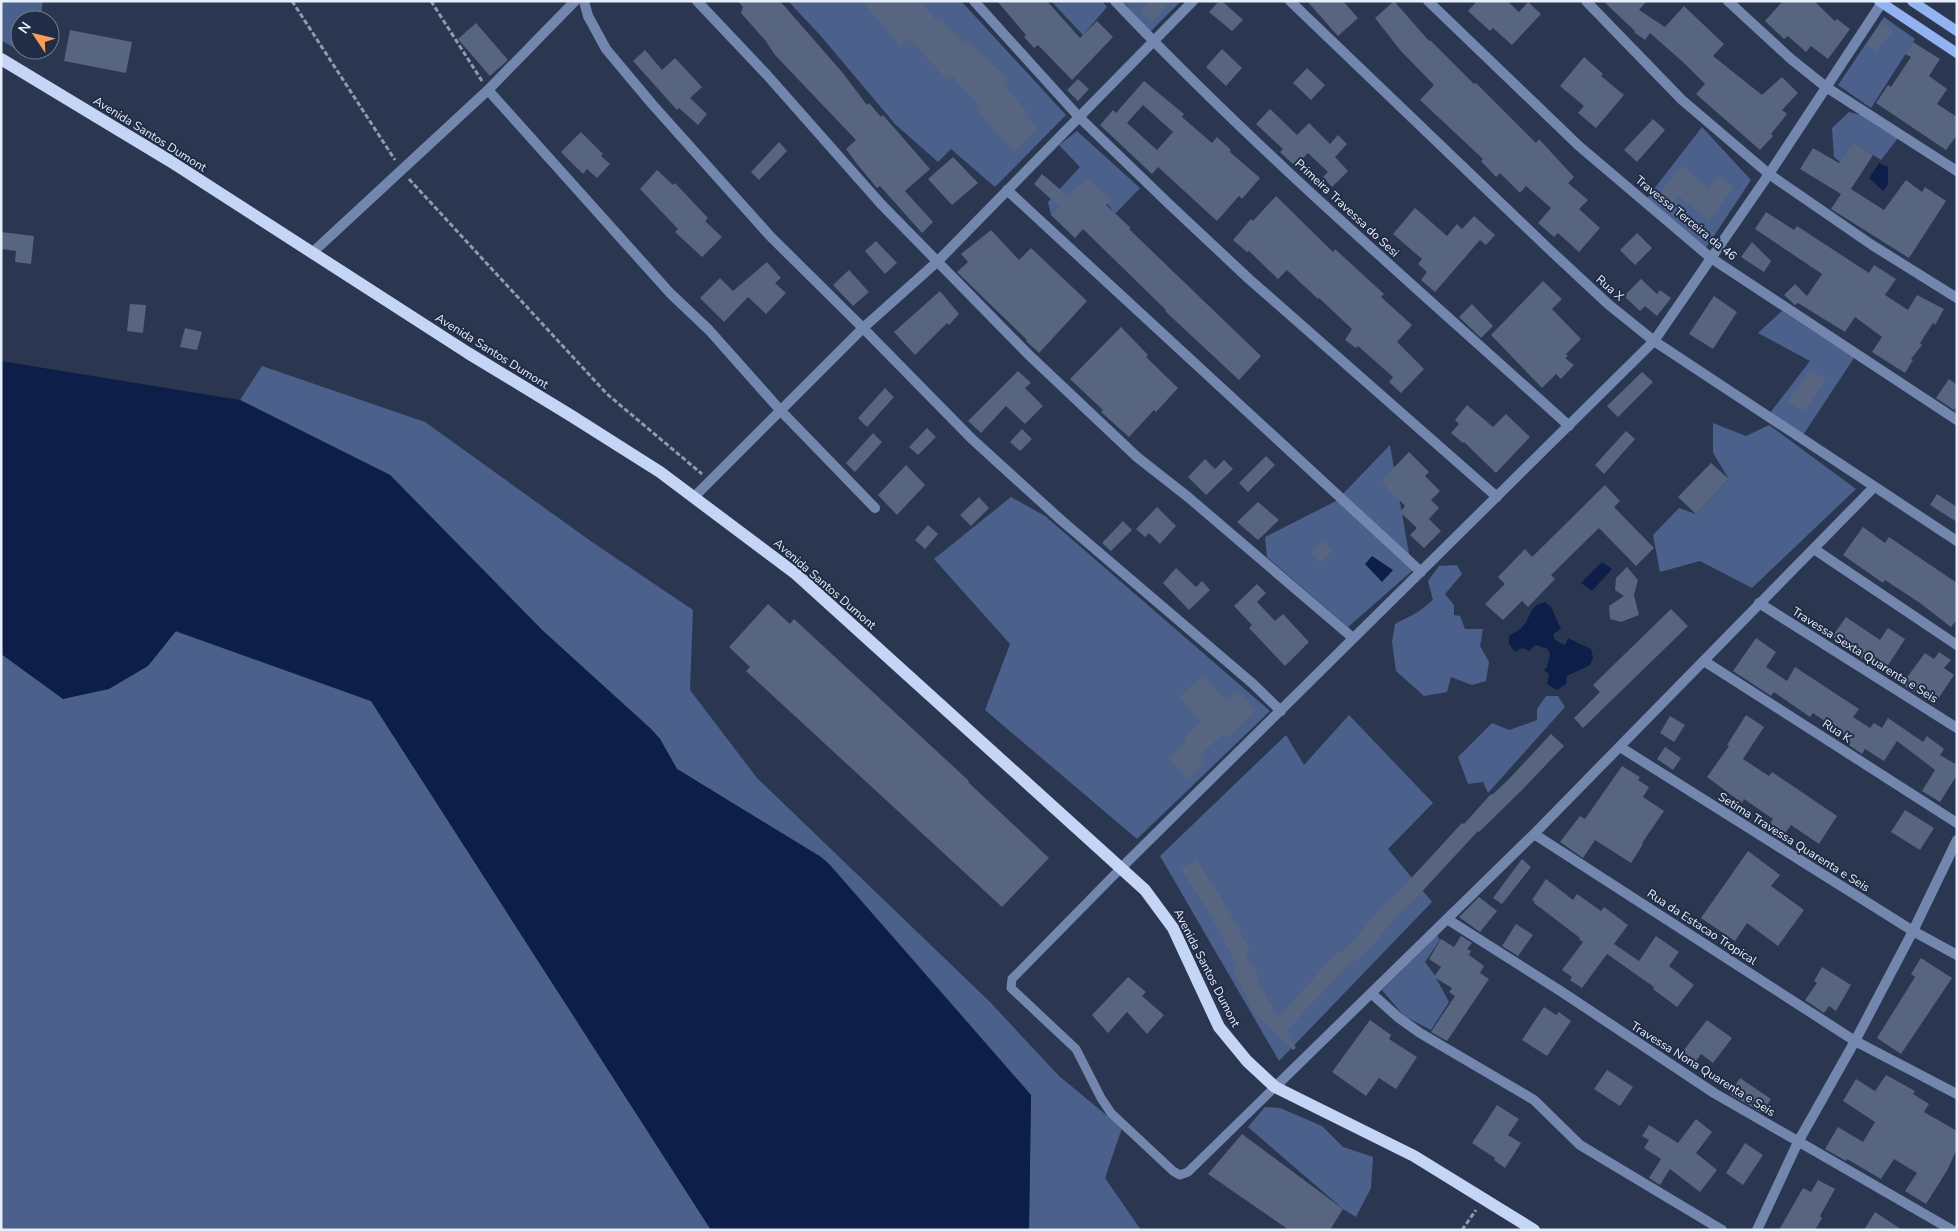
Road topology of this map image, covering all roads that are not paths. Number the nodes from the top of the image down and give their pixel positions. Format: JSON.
{"nodes":[{"id":1,"x":575,"y":1,"type":"edge"},
{"id":2,"x":584,"y":1,"type":"edge"},
{"id":3,"x":697,"y":1,"type":"edge"},
{"id":4,"x":974,"y":1,"type":"edge"},
{"id":5,"x":1116,"y":1,"type":"edge"},
{"id":6,"x":1193,"y":1,"type":"edge"},
{"id":7,"x":1290,"y":1,"type":"edge"},
{"id":8,"x":1428,"y":1,"type":"edge"},
{"id":9,"x":1586,"y":1,"type":"edge"},
{"id":10,"x":1728,"y":1,"type":"edge"},
{"id":11,"x":1912,"y":1,"type":"edge"},
{"id":12,"x":1881,"y":2,"type":"edge"},
{"id":13,"x":1957,"y":32,"type":"edge"},
{"id":14,"x":1153,"y":41,"type":"junction"},
{"id":15,"x":1947,"y":47,"type":"junction"},
{"id":16,"x":1957,"y":53,"type":"edge"},
{"id":17,"x":1,"y":59,"type":"edge"},
{"id":18,"x":1826,"y":87,"type":"junction"},
{"id":19,"x":488,"y":90,"type":"junction"},
{"id":20,"x":1079,"y":117,"type":"junction"},
{"id":21,"x":1957,"y":171,"type":"edge"},
{"id":22,"x":1769,"y":174,"type":"junction"},
{"id":23,"x":1007,"y":190,"type":"junction"},
{"id":24,"x":312,"y":253,"type":"junction"},
{"id":25,"x":1711,"y":258,"type":"junction"},
{"id":26,"x":938,"y":262,"type":"junction"},
{"id":27,"x":1957,"y":298,"type":"edge"},
{"id":28,"x":863,"y":328,"type":"junction"},
{"id":29,"x":1654,"y":340,"type":"junction"},
{"id":30,"x":780,"y":411,"type":"junction"},
{"id":31,"x":1957,"y":420,"type":"edge"},
{"id":32,"x":1569,"y":426,"type":"junction"},
{"id":33,"x":1874,"y":486,"type":"junction"},
{"id":34,"x":694,"y":497,"type":"junction"},
{"id":35,"x":1497,"y":497,"type":"junction"},
{"id":36,"x":874,"y":508,"type":"dead end"},
{"id":37,"x":1957,"y":540,"type":"edge"},
{"id":38,"x":1814,"y":549,"type":"junction"},
{"id":39,"x":1421,"y":572,"type":"junction"},
{"id":40,"x":1759,"y":603,"type":"junction"},
{"id":41,"x":1353,"y":638,"type":"junction"},
{"id":42,"x":1957,"y":645,"type":"edge"},
{"id":43,"x":1704,"y":661,"type":"junction"},
{"id":44,"x":1281,"y":711,"type":"junction"},
{"id":45,"x":1957,"y":728,"type":"edge"},
{"id":46,"x":1620,"y":747,"type":"junction"},
{"id":47,"x":1957,"y":823,"type":"edge"},
{"id":48,"x":1534,"y":834,"type":"junction"},
{"id":49,"x":1957,"y":840,"type":"edge"},
{"id":50,"x":1121,"y":868,"type":"junction"},
{"id":51,"x":1447,"y":920,"type":"junction"},
{"id":52,"x":1913,"y":931,"type":"junction"},
{"id":53,"x":1957,"y":955,"type":"edge"},
{"id":54,"x":1371,"y":993,"type":"junction"},
{"id":55,"x":1855,"y":1041,"type":"junction"},
{"id":56,"x":1275,"y":1087,"type":"junction"},
{"id":57,"x":1957,"y":1094,"type":"edge"},
{"id":58,"x":1798,"y":1142,"type":"junction"},
{"id":59,"x":1534,"y":1230,"type":"edge"},
{"id":60,"x":1722,"y":1230,"type":"edge"},
{"id":61,"x":1758,"y":1230,"type":"edge"},
{"id":62,"x":1952,"y":1230,"type":"edge"}],
"edges":[{"from":1,"to":19,"type":"street"},
{"from":2,"to":28,"type":"street"},
{"from":3,"to":26,"type":"street"},
{"from":4,"to":20,"type":"street"},
{"from":5,"to":14,"type":"street","name":"Primeira Travessa do Sesi"},
{"from":6,"to":14,"type":"street"},
{"from":7,"to":29,"type":"street","name":"Rua X"},
{"from":8,"to":25,"type":"street","name":"Travessa Terceira da 46"},
{"from":9,"to":22,"type":"street"},
{"from":10,"to":18,"type":"street"},
{"from":11,"to":13,"type":"main road"},
{"from":12,"to":15,"type":"main road"},
{"from":12,"to":18,"type":"street"},
{"from":13,"to":15,"type":"main road"},
{"from":14,"to":20,"type":"street"},
{"from":14,"to":32,"type":"street","name":"Primeira Travessa do Sesi"},
{"from":15,"to":16,"type":"main road"},
{"from":17,"to":24,"type":"main road","name":"Avenida Santos Dumont"},
{"from":18,"to":21,"type":"street"},
{"from":18,"to":22,"type":"street"},
{"from":19,"to":24,"type":"street"},
{"from":19,"to":30,"type":"street"},
{"from":20,"to":23,"type":"street"},
{"from":20,"to":35,"type":"street"},
{"from":22,"to":25,"type":"street"},
{"from":22,"to":27,"type":"street"},
{"from":23,"to":26,"type":"street"},
{"from":23,"to":39,"type":"street"},
{"from":24,"to":34,"type":"main road","name":"Avenida Santos Dumont"},
{"from":25,"to":29,"type":"street"},
{"from":25,"to":31,"type":"street","name":"Travessa Terceira da 46"},
{"from":26,"to":28,"type":"street"},
{"from":26,"to":41,"type":"street"},
{"from":28,"to":30,"type":"street"},
{"from":28,"to":44,"type":"street"},
{"from":29,"to":32,"type":"street"},
{"from":29,"to":33,"type":"street","name":"Rua X"},
{"from":30,"to":34,"type":"street"},
{"from":30,"to":36,"type":"street"},
{"from":32,"to":35,"type":"street"},
{"from":33,"to":37,"type":"street","name":"Rua X"},
{"from":33,"to":38,"type":"street"},
{"from":34,"to":50,"type":"main road","name":"Avenida Santos Dumont"},
{"from":35,"to":39,"type":"street"},
{"from":38,"to":40,"type":"street"},
{"from":38,"to":42,"type":"street"},
{"from":39,"to":41,"type":"street"},
{"from":40,"to":43,"type":"street"},
{"from":40,"to":45,"type":"street","name":"Travessa Sexta Quarenta e Seis"},
{"from":41,"to":44,"type":"street"},
{"from":43,"to":46,"type":"street"},
{"from":43,"to":47,"type":"street","name":"Rua K"},
{"from":44,"to":50,"type":"street"},
{"from":46,"to":48,"type":"street"},
{"from":46,"to":52,"type":"street","name":"Setima Travessa Quarenta e Seis"},
{"from":48,"to":51,"type":"street"},
{"from":48,"to":55,"type":"street","name":"Rua da Estacao Tropical"},
{"from":49,"to":52,"type":"street"},
{"from":50,"to":56,"type":"main road","name":"Avenida Santos Dumont"},
{"from":50,"to":56,"type":"lane"},
{"from":51,"to":54,"type":"street"},
{"from":51,"to":58,"type":"street","name":"Travessa Nona Quarenta e Seis"},
{"from":52,"to":53,"type":"street","name":"Setima Travessa Quarenta e Seis"},
{"from":52,"to":55,"type":"street"},
{"from":54,"to":56,"type":"street"},
{"from":54,"to":60,"type":"street"},
{"from":55,"to":57,"type":"street","name":"Rua da Estacao Tropical"},
{"from":55,"to":58,"type":"street"},
{"from":56,"to":59,"type":"main road","name":"Avenida Santos Dumont"},
{"from":58,"to":61,"type":"street"},
{"from":58,"to":62,"type":"street","name":"Travessa Nona Quarenta e Seis"}]}
